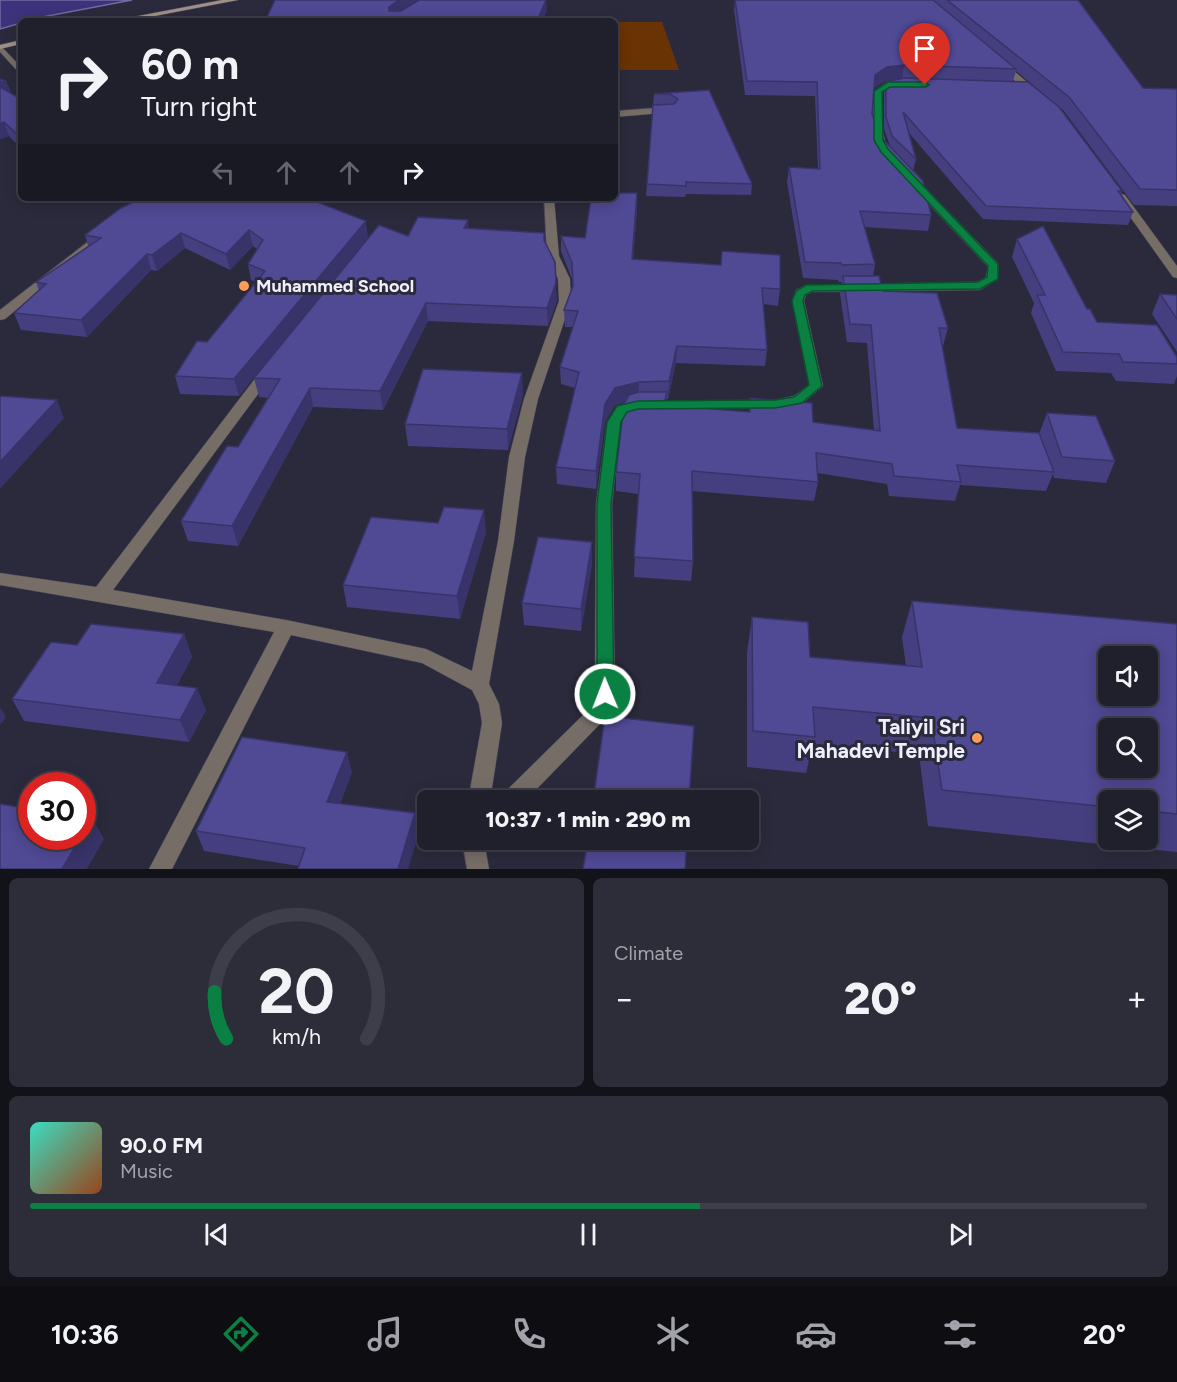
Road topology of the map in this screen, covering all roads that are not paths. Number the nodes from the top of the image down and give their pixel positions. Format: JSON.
{"nodes":[{"id":1,"x":234,"y":0,"type":"edge"},
{"id":2,"x":133,"y":18,"type":"edge"},
{"id":3,"x":18,"y":43,"type":"edge"},
{"id":4,"x":0,"y":47,"type":"edge"},
{"id":5,"x":994,"y":59,"type":"edge"},
{"id":6,"x":18,"y":68,"type":"edge"},
{"id":7,"x":913,"y":84,"type":"edge"},
{"id":8,"x":1017,"y":88,"type":"edge"},
{"id":9,"x":1028,"y":88,"type":"junction"},
{"id":10,"x":1044,"y":101,"type":"edge"},
{"id":11,"x":670,"y":110,"type":"edge"},
{"id":12,"x":618,"y":114,"type":"edge"},
{"id":13,"x":1117,"y":192,"type":"edge"},
{"id":14,"x":549,"y":201,"type":"edge"},
{"id":15,"x":113,"y":226,"type":"edge"},
{"id":16,"x":1177,"y":274,"type":"edge"},
{"id":17,"x":0,"y":316,"type":"edge"},
{"id":18,"x":275,"y":362,"type":"edge"},
{"id":19,"x":0,"y":579,"type":"edge"},
{"id":20,"x":100,"y":594,"type":"junction"},
{"id":21,"x":286,"y":627,"type":"junction"},
{"id":22,"x":480,"y":684,"type":"junction"},
{"id":23,"x":481,"y":790,"type":"edge"},
{"id":24,"x":522,"y":790,"type":"edge"},
{"id":25,"x":475,"y":850,"type":"edge"},
{"id":26,"x":160,"y":869,"type":"edge"},
{"id":27,"x":478,"y":869,"type":"edge"}],
"edges":[{"from":1,"to":2,"type":"main road"},
{"from":3,"to":4,"type":"main road"},
{"from":4,"to":6,"type":"street"},
{"from":5,"to":9,"type":"street"},
{"from":7,"to":24,"type":"street"},
{"from":8,"to":9,"type":"street"},
{"from":9,"to":10,"type":"street"},
{"from":11,"to":12,"type":"street"},
{"from":13,"to":16,"type":"street"},
{"from":14,"to":22,"type":"street"},
{"from":15,"to":17,"type":"street"},
{"from":18,"to":20,"type":"street"},
{"from":19,"to":20,"type":"street"},
{"from":20,"to":21,"type":"street"},
{"from":21,"to":22,"type":"street"},
{"from":21,"to":26,"type":"street"},
{"from":22,"to":23,"type":"street"},
{"from":25,"to":27,"type":"street"}]}
